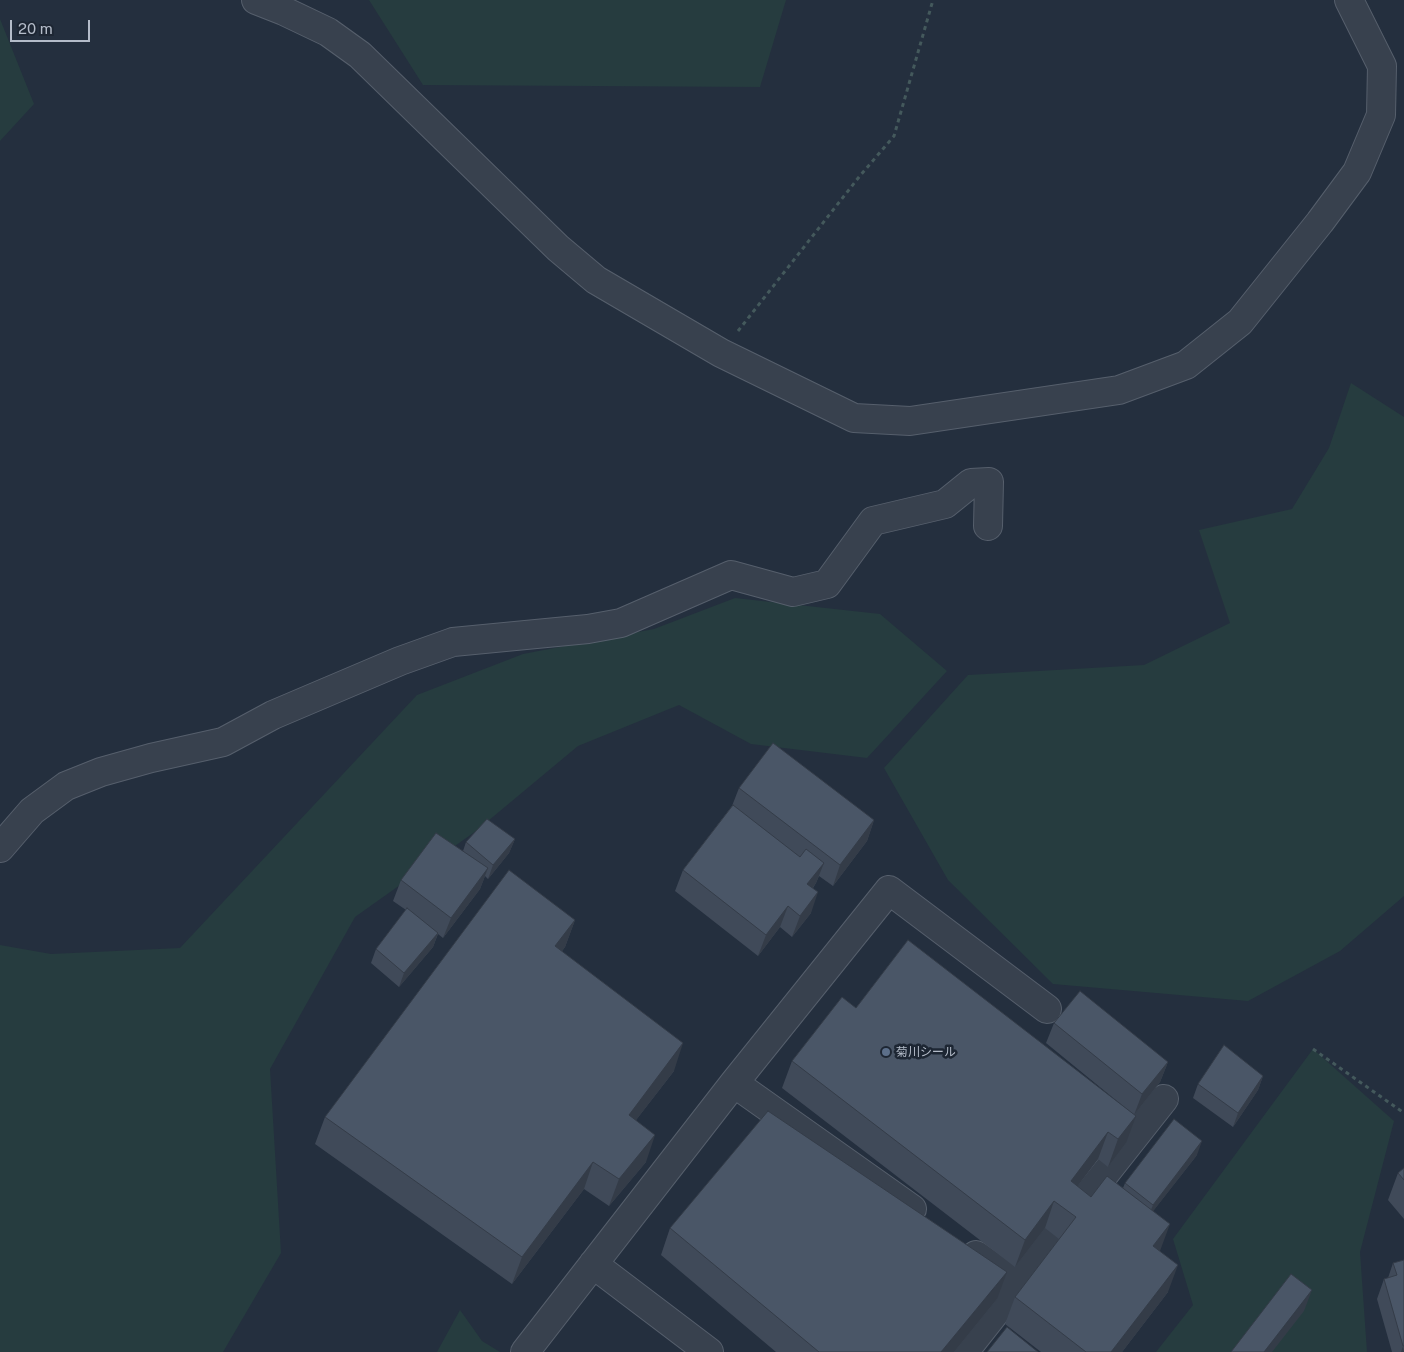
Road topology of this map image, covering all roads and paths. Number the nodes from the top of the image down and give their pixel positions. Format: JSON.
{"nodes":[{"id":1,"x":256,"y":0,"type":"edge"},
{"id":2,"x":933,"y":0,"type":"edge"},
{"id":3,"x":1349,"y":0,"type":"edge"},
{"id":4,"x":721,"y":353,"type":"junction"},
{"id":5,"x":988,"y":526,"type":"dead end"},
{"id":6,"x":0,"y":848,"type":"edge"},
{"id":7,"x":1046,"y":1009,"type":"dead end"},
{"id":8,"x":1313,"y":1049,"type":"dead end"},
{"id":9,"x":734,"y":1082,"type":"junction"},
{"id":10,"x":1164,"y":1099,"type":"dead end"},
{"id":11,"x":1404,"y":1113,"type":"edge"},
{"id":12,"x":928,"y":1221,"type":"edge"},
{"id":13,"x":952,"y":1238,"type":"edge"},
{"id":14,"x":593,"y":1264,"type":"junction"},
{"id":15,"x":1017,"y":1284,"type":"junction"},
{"id":16,"x":525,"y":1352,"type":"edge"},
{"id":17,"x":709,"y":1352,"type":"edge"},
{"id":18,"x":964,"y":1352,"type":"edge"}],
"edges":[{"from":1,"to":4,"type":"street"},
{"from":2,"to":4,"type":"path"},
{"from":3,"to":4,"type":"street"},
{"from":5,"to":6,"type":"street"},
{"from":7,"to":9,"type":"street"},
{"from":8,"to":11,"type":"path"},
{"from":9,"to":12,"type":"street"},
{"from":9,"to":14,"type":"street"},
{"from":10,"to":15,"type":"street"},
{"from":13,"to":15,"type":"street"},
{"from":14,"to":16,"type":"street"},
{"from":14,"to":17,"type":"street"},
{"from":15,"to":18,"type":"street"}]}
